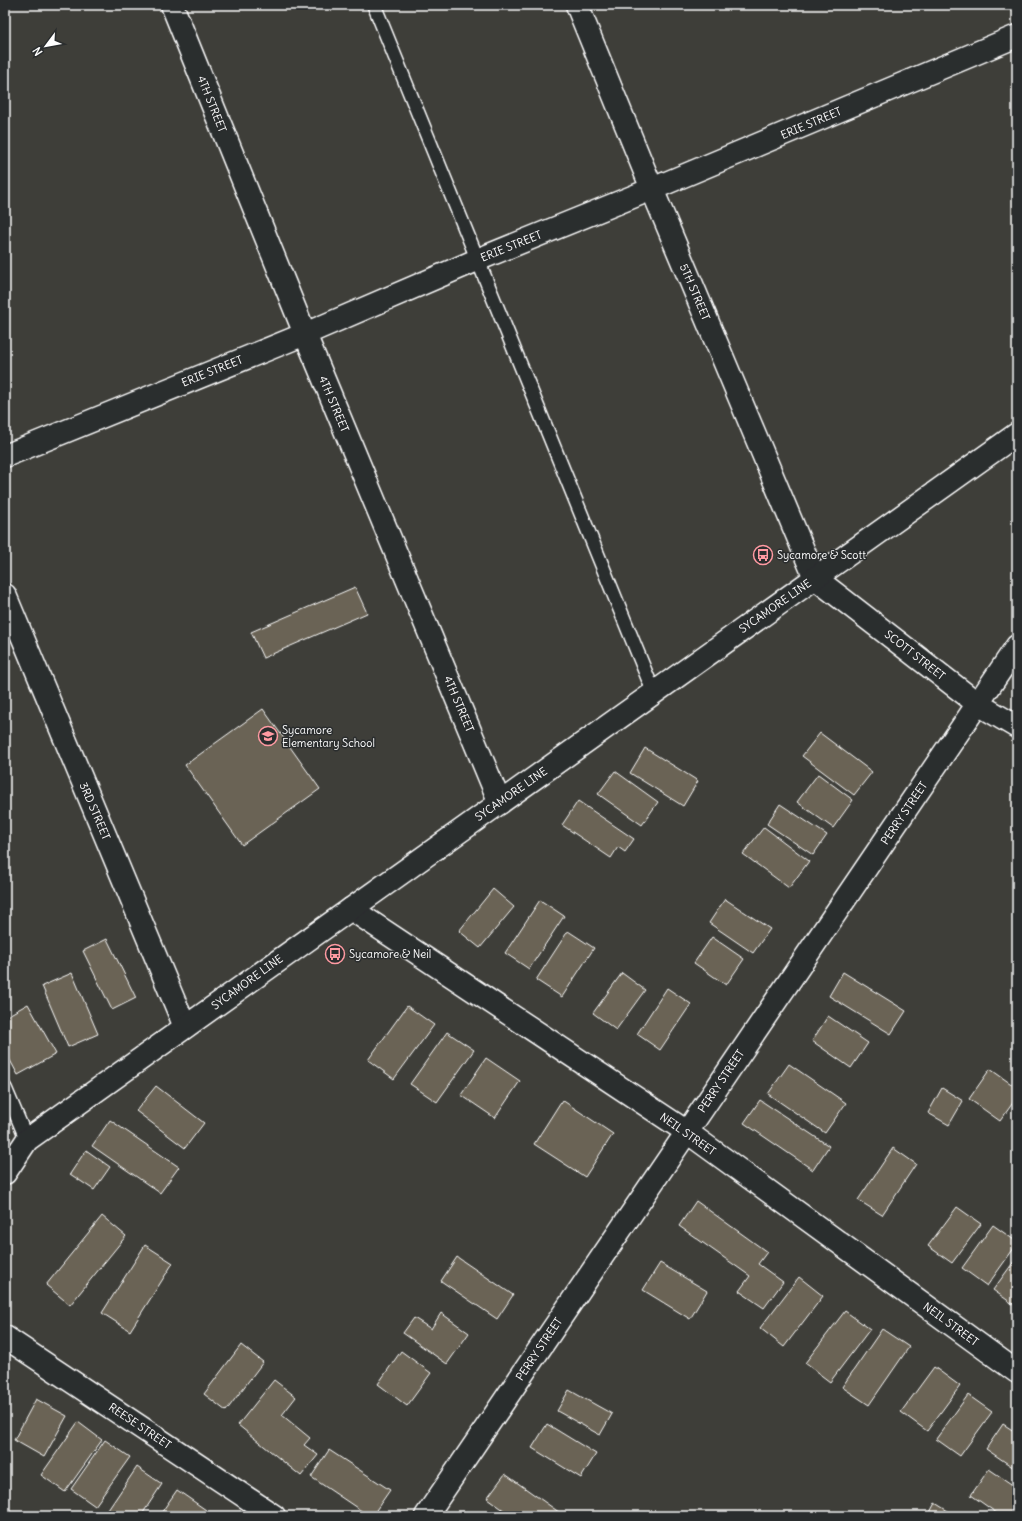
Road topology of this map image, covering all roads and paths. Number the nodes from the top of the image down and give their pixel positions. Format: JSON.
{"nodes":[{"id":1,"x":172,"y":5,"type":"edge"},
{"id":2,"x":374,"y":5,"type":"edge"},
{"id":3,"x":577,"y":5,"type":"edge"},
{"id":4,"x":1017,"y":36,"type":"edge"},
{"id":5,"x":652,"y":189,"type":"junction"},
{"id":6,"x":477,"y":260,"type":"junction"},
{"id":7,"x":305,"y":334,"type":"junction"},
{"id":8,"x":1017,"y":434,"type":"edge"},
{"id":9,"x":5,"y":456,"type":"edge"},
{"id":10,"x":815,"y":578,"type":"junction"},
{"id":11,"x":5,"y":594,"type":"edge"},
{"id":12,"x":1017,"y":646,"type":"edge"},
{"id":13,"x":654,"y":693,"type":"junction"},
{"id":14,"x":978,"y":704,"type":"junction"},
{"id":15,"x":1017,"y":727,"type":"edge"},
{"id":16,"x":500,"y":802,"type":"junction"},
{"id":17,"x":351,"y":909,"type":"junction"},
{"id":18,"x":185,"y":1027,"type":"junction"},
{"id":19,"x":5,"y":1088,"type":"edge"},
{"id":20,"x":687,"y":1132,"type":"junction"},
{"id":21,"x":27,"y":1140,"type":"junction"},
{"id":22,"x":5,"y":1154,"type":"edge"},
{"id":23,"x":5,"y":1173,"type":"edge"},
{"id":24,"x":5,"y":1337,"type":"edge"},
{"id":25,"x":1017,"y":1372,"type":"edge"},
{"id":26,"x":274,"y":1516,"type":"edge"},
{"id":27,"x":426,"y":1516,"type":"edge"}],
"edges":[{"from":1,"to":7,"type":"street","name":"4TH STREET"},
{"from":2,"to":6,"type":"lane"},
{"from":3,"to":5,"type":"street","name":"5TH STREET"},
{"from":4,"to":5,"type":"street","name":"ERIE STREET"},
{"from":5,"to":6,"type":"street","name":"ERIE STREET"},
{"from":5,"to":10,"type":"street","name":"5TH STREET"},
{"from":6,"to":7,"type":"street","name":"ERIE STREET"},
{"from":6,"to":13,"type":"lane"},
{"from":7,"to":9,"type":"street","name":"ERIE STREET"},
{"from":7,"to":16,"type":"street","name":"4TH STREET"},
{"from":8,"to":10,"type":"street","name":"SYCAMORE LINE"},
{"from":10,"to":13,"type":"street","name":"SYCAMORE LINE"},
{"from":10,"to":14,"type":"street","name":"SCOTT STREET"},
{"from":11,"to":18,"type":"street","name":"3RD STREET"},
{"from":12,"to":14,"type":"street","name":"PERRY STREET"},
{"from":13,"to":16,"type":"street","name":"SYCAMORE LINE"},
{"from":14,"to":15,"type":"street","name":"SCOTT STREET"},
{"from":14,"to":20,"type":"street","name":"PERRY STREET"},
{"from":16,"to":17,"type":"street","name":"SYCAMORE LINE"},
{"from":17,"to":18,"type":"street","name":"SYCAMORE LINE"},
{"from":17,"to":20,"type":"street","name":"NEIL STREET"},
{"from":18,"to":21,"type":"street","name":"SYCAMORE LINE"},
{"from":19,"to":21,"type":"lane"},
{"from":20,"to":25,"type":"street","name":"NEIL STREET"},
{"from":20,"to":27,"type":"street","name":"PERRY STREET"},
{"from":21,"to":22,"type":"street","name":"SYCAMORE LINE"},
{"from":21,"to":23,"type":"street"},
{"from":24,"to":26,"type":"street","name":"REESE STREET"}]}
